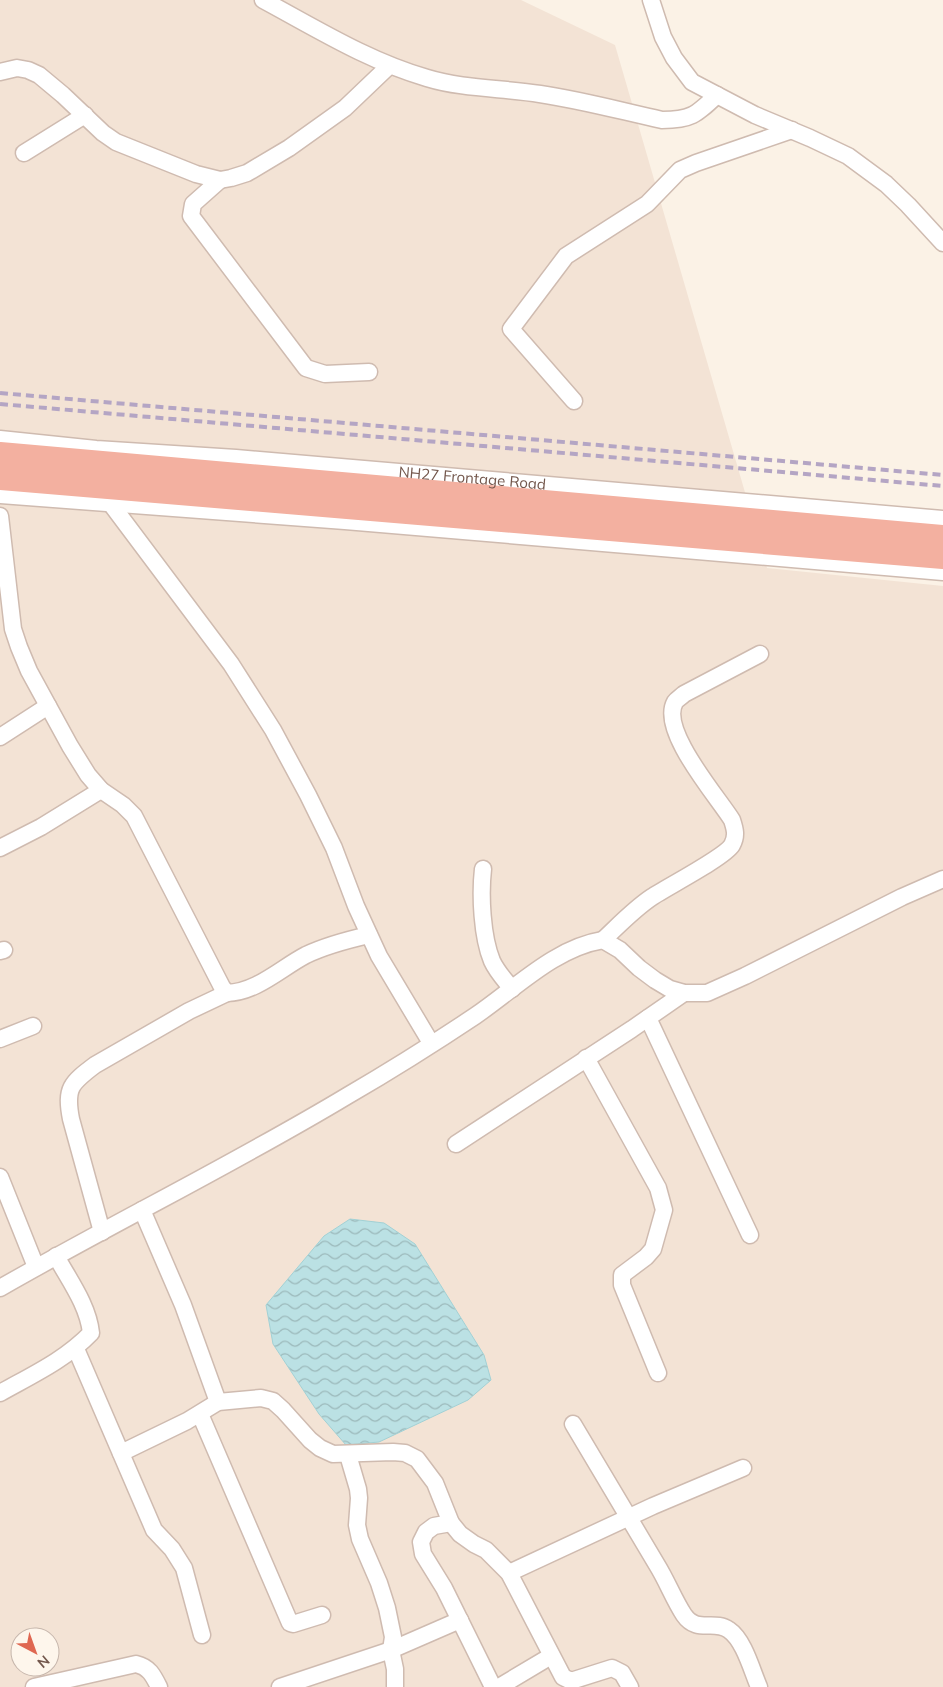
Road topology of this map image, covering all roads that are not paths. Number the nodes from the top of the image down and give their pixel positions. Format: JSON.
{"nodes":[{"id":1,"x":263,"y":0,"type":"edge"},
{"id":2,"x":651,"y":0,"type":"edge"},
{"id":3,"x":389,"y":66,"type":"junction"},
{"id":4,"x":0,"y":72,"type":"edge"},
{"id":5,"x":717,"y":95,"type":"junction"},
{"id":6,"x":85,"y":114,"type":"junction"},
{"id":7,"x":792,"y":130,"type":"junction"},
{"id":8,"x":24,"y":153,"type":"dead end"},
{"id":9,"x":220,"y":180,"type":"junction"},
{"id":10,"x":943,"y":243,"type":"edge"},
{"id":11,"x":369,"y":372,"type":"dead end"},
{"id":12,"x":574,"y":400,"type":"dead end"},
{"id":13,"x":0,"y":439,"type":"edge"},
{"id":14,"x":0,"y":454,"type":"edge"},
{"id":15,"x":0,"y":478,"type":"edge"},
{"id":16,"x":0,"y":494,"type":"edge"},
{"id":17,"x":111,"y":504,"type":"junction"},
{"id":18,"x":0,"y":516,"type":"edge"},
{"id":19,"x":943,"y":519,"type":"edge"},
{"id":20,"x":943,"y":536,"type":"edge"},
{"id":21,"x":943,"y":558,"type":"edge"},
{"id":22,"x":943,"y":572,"type":"edge"},
{"id":23,"x":760,"y":654,"type":"dead end"},
{"id":24,"x":48,"y":706,"type":"junction"},
{"id":25,"x":0,"y":737,"type":"edge"},
{"id":26,"x":101,"y":790,"type":"junction"},
{"id":27,"x":0,"y":848,"type":"edge"},
{"id":28,"x":483,"y":869,"type":"dead end"},
{"id":29,"x":943,"y":879,"type":"edge"},
{"id":30,"x":369,"y":935,"type":"junction"},
{"id":31,"x":603,"y":940,"type":"junction"},
{"id":32,"x":512,"y":990,"type":"junction"},
{"id":33,"x":684,"y":992,"type":"junction"},
{"id":34,"x":227,"y":993,"type":"junction"},
{"id":35,"x":648,"y":1018,"type":"junction"},
{"id":36,"x":33,"y":1026,"type":"dead end"},
{"id":37,"x":0,"y":1038,"type":"edge"},
{"id":38,"x":431,"y":1043,"type":"junction"},
{"id":39,"x":586,"y":1058,"type":"junction"},
{"id":40,"x":456,"y":1144,"type":"dead end"},
{"id":41,"x":0,"y":1177,"type":"edge"},
{"id":42,"x":142,"y":1210,"type":"junction"},
{"id":43,"x":102,"y":1232,"type":"junction"},
{"id":44,"x":750,"y":1235,"type":"dead end"},
{"id":45,"x":56,"y":1256,"type":"junction"},
{"id":46,"x":36,"y":1267,"type":"junction"},
{"id":47,"x":0,"y":1288,"type":"edge"},
{"id":48,"x":76,"y":1349,"type":"junction"},
{"id":49,"x":658,"y":1373,"type":"dead end"},
{"id":50,"x":0,"y":1393,"type":"edge"},
{"id":51,"x":218,"y":1402,"type":"junction"},
{"id":52,"x":200,"y":1414,"type":"junction"},
{"id":53,"x":573,"y":1424,"type":"dead end"},
{"id":54,"x":122,"y":1453,"type":"junction"},
{"id":55,"x":348,"y":1455,"type":"junction"},
{"id":56,"x":743,"y":1468,"type":"dead end"},
{"id":57,"x":628,"y":1518,"type":"junction"},
{"id":58,"x":451,"y":1523,"type":"junction"},
{"id":59,"x":509,"y":1573,"type":"junction"},
{"id":60,"x":322,"y":1614,"type":"dead end"},
{"id":61,"x":460,"y":1620,"type":"junction"},
{"id":62,"x":202,"y":1635,"type":"dead end"},
{"id":63,"x":391,"y":1650,"type":"junction"},
{"id":64,"x":551,"y":1656,"type":"junction"},
{"id":65,"x":34,"y":1687,"type":"edge"},
{"id":66,"x":159,"y":1687,"type":"edge"},
{"id":67,"x":280,"y":1687,"type":"edge"},
{"id":68,"x":396,"y":1687,"type":"edge"},
{"id":69,"x":493,"y":1687,"type":"edge"},
{"id":70,"x":499,"y":1687,"type":"edge"},
{"id":71,"x":630,"y":1687,"type":"edge"},
{"id":72,"x":759,"y":1687,"type":"edge"}],
"edges":[{"from":1,"to":3,"type":"street"},
{"from":2,"to":5,"type":"street"},
{"from":3,"to":5,"type":"street"},
{"from":3,"to":9,"type":"street"},
{"from":4,"to":6,"type":"street"},
{"from":5,"to":7,"type":"street"},
{"from":6,"to":8,"type":"street"},
{"from":6,"to":9,"type":"street"},
{"from":7,"to":10,"type":"street"},
{"from":7,"to":12,"type":"street"},
{"from":9,"to":11,"type":"street"},
{"from":13,"to":19,"type":"street","name":"NH27 Frontage Road"},
{"from":14,"to":20,"type":"highway"},
{"from":15,"to":21,"type":"highway"},
{"from":16,"to":17,"type":"street"},
{"from":17,"to":22,"type":"street"},
{"from":17,"to":30,"type":"street"},
{"from":18,"to":24,"type":"street"},
{"from":23,"to":31,"type":"street"},
{"from":24,"to":25,"type":"street"},
{"from":24,"to":26,"type":"street"},
{"from":26,"to":27,"type":"street"},
{"from":26,"to":34,"type":"street"},
{"from":28,"to":32,"type":"street"},
{"from":29,"to":33,"type":"street"},
{"from":30,"to":34,"type":"street"},
{"from":30,"to":38,"type":"street"},
{"from":31,"to":32,"type":"street"},
{"from":31,"to":33,"type":"street"},
{"from":32,"to":38,"type":"street"},
{"from":33,"to":35,"type":"street"},
{"from":34,"to":43,"type":"street"},
{"from":35,"to":39,"type":"street"},
{"from":35,"to":44,"type":"street"},
{"from":36,"to":37,"type":"street"},
{"from":38,"to":42,"type":"street"},
{"from":39,"to":40,"type":"street"},
{"from":39,"to":49,"type":"street"},
{"from":41,"to":46,"type":"street"},
{"from":42,"to":43,"type":"street"},
{"from":42,"to":51,"type":"street"},
{"from":43,"to":45,"type":"street"},
{"from":45,"to":46,"type":"street"},
{"from":45,"to":48,"type":"street"},
{"from":46,"to":47,"type":"street"},
{"from":48,"to":50,"type":"street"},
{"from":48,"to":54,"type":"street"},
{"from":51,"to":52,"type":"street"},
{"from":51,"to":55,"type":"street"},
{"from":52,"to":54,"type":"street"},
{"from":52,"to":60,"type":"street"},
{"from":53,"to":57,"type":"street"},
{"from":54,"to":62,"type":"street"},
{"from":55,"to":58,"type":"street"},
{"from":55,"to":63,"type":"street"},
{"from":56,"to":57,"type":"street"},
{"from":57,"to":59,"type":"street"},
{"from":57,"to":72,"type":"street"},
{"from":58,"to":59,"type":"street"},
{"from":58,"to":61,"type":"street"},
{"from":59,"to":64,"type":"street"},
{"from":61,"to":63,"type":"street"},
{"from":61,"to":69,"type":"street"},
{"from":63,"to":67,"type":"street"},
{"from":63,"to":68,"type":"street"},
{"from":64,"to":70,"type":"street"},
{"from":64,"to":71,"type":"street"},
{"from":65,"to":66,"type":"street"}]}
